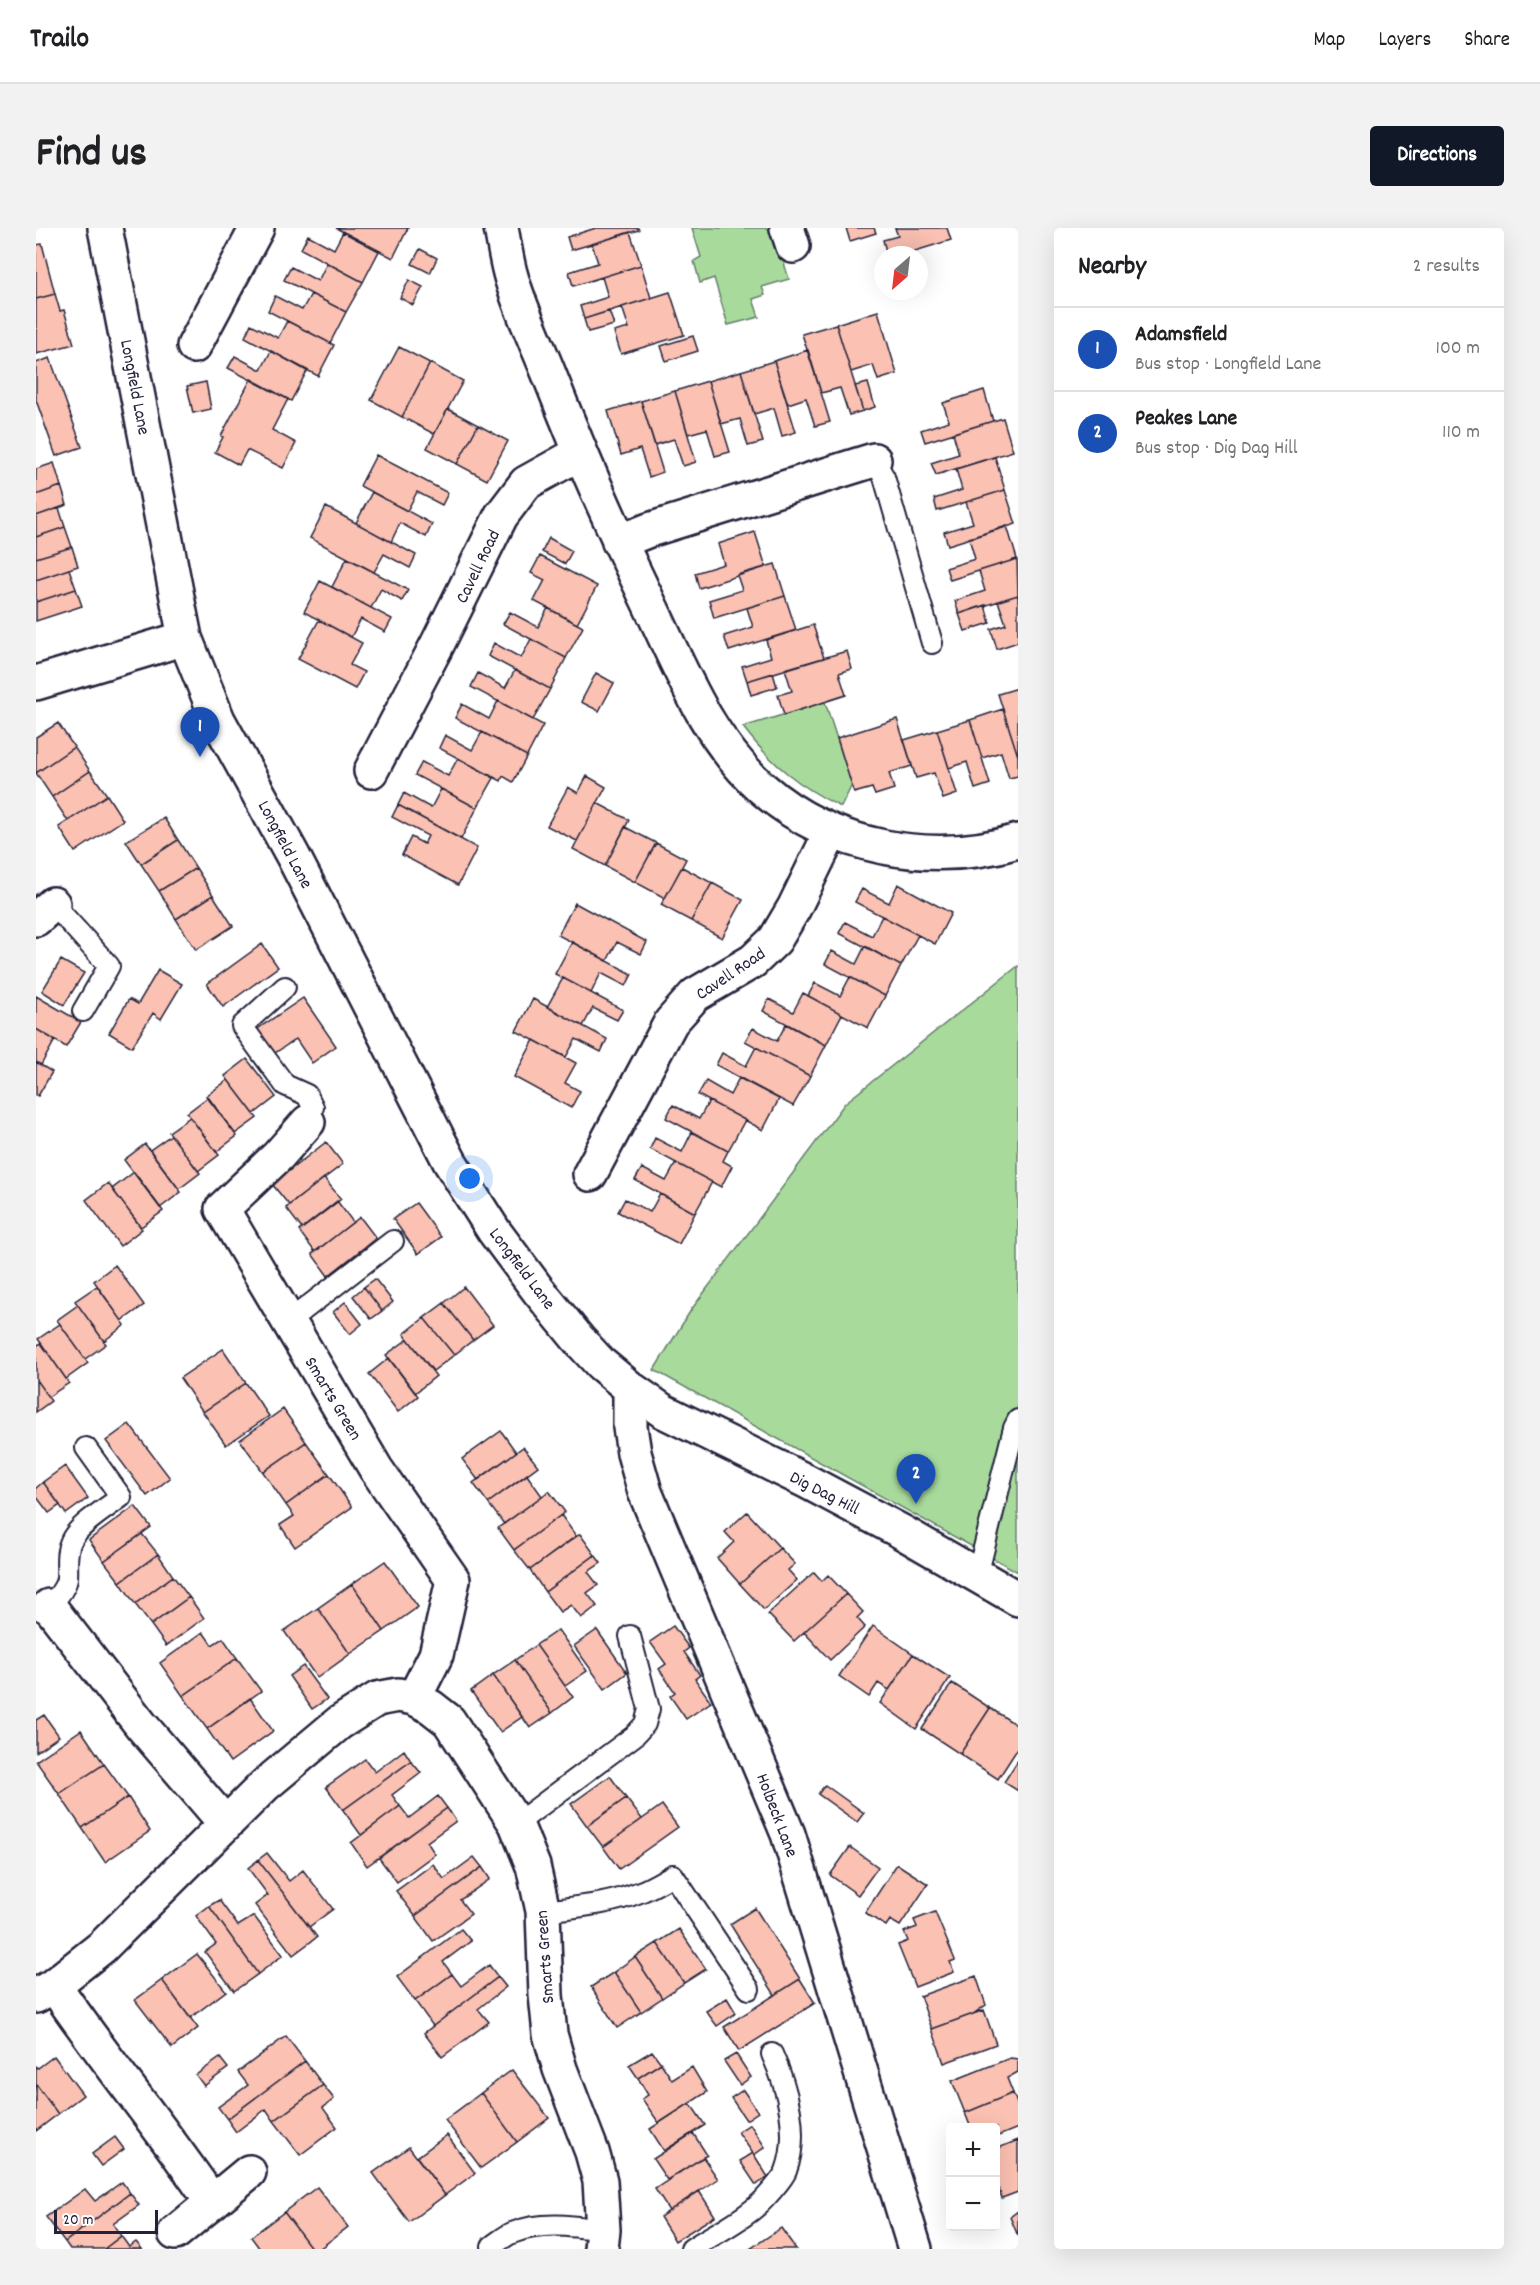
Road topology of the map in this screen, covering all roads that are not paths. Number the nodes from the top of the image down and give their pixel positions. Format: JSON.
{"nodes":[{"id":1,"x":105,"y":228,"type":"edge"},
{"id":2,"x":257,"y":228,"type":"edge"},
{"id":3,"x":501,"y":228,"type":"edge"},
{"id":4,"x":194,"y":346,"type":"dead end"},
{"id":5,"x":580,"y":453,"type":"junction"},
{"id":6,"x":874,"y":460,"type":"joint"},
{"id":7,"x":619,"y":542,"type":"junction"},
{"id":8,"x":184,"y":638,"type":"junction"},
{"id":9,"x":932,"y":643,"type":"dead end"},
{"id":10,"x":36,"y":683,"type":"edge"},
{"id":11,"x":371,"y":771,"type":"dead end"},
{"id":12,"x":831,"y":832,"type":"junction"},
{"id":13,"x":1018,"y":841,"type":"edge"},
{"id":14,"x":44,"y":912,"type":"edge"},
{"id":15,"x":285,"y":987,"type":"dead end"},
{"id":16,"x":83,"y":1011,"type":"dead end"},
{"id":17,"x":308,"y":1122,"type":"joint"},
{"id":18,"x":590,"y":1174,"type":"dead end"},
{"id":19,"x":393,"y":1241,"type":"dead end"},
{"id":20,"x":289,"y":1322,"type":"junction"},
{"id":21,"x":630,"y":1388,"type":"junction"},
{"id":22,"x":1018,"y":1420,"type":"edge"},
{"id":23,"x":86,"y":1448,"type":"dead end"},
{"id":24,"x":977,"y":1576,"type":"junction"},
{"id":25,"x":1018,"y":1599,"type":"edge"},
{"id":26,"x":43,"y":1610,"type":"edge"},
{"id":27,"x":630,"y":1636,"type":"dead end"},
{"id":28,"x":414,"y":1698,"type":"junction"},
{"id":29,"x":225,"y":1824,"type":"junction"},
{"id":30,"x":516,"y":1824,"type":"junction"},
{"id":31,"x":543,"y":1911,"type":"junction"},
{"id":32,"x":749,"y":1989,"type":"dead end"},
{"id":33,"x":45,"y":1991,"type":"edge"},
{"id":34,"x":772,"y":2054,"type":"dead end"},
{"id":35,"x":249,"y":2172,"type":"dead end"},
{"id":36,"x":212,"y":2202,"type":"junction"},
{"id":37,"x":175,"y":2233,"type":"dead end"},
{"id":38,"x":602,"y":2239,"type":"edge"},
{"id":39,"x":492,"y":2246,"type":"dead end"},
{"id":40,"x":691,"y":2249,"type":"edge"},
{"id":41,"x":915,"y":2249,"type":"edge"}],
"edges":[{"from":1,"to":8,"type":"street","name":"Longfield Lane"},
{"from":2,"to":4,"type":"street"},
{"from":3,"to":5,"type":"street"},
{"from":5,"to":7,"type":"street"},
{"from":5,"to":11,"type":"street","name":"Cavell Road"},
{"from":6,"to":7,"type":"street"},
{"from":6,"to":9,"type":"lane"},
{"from":7,"to":12,"type":"street"},
{"from":8,"to":10,"type":"street"},
{"from":8,"to":21,"type":"street","name":"Longfield Lane"},
{"from":12,"to":13,"type":"street"},
{"from":12,"to":18,"type":"street","name":"Cavell Road"},
{"from":14,"to":16,"type":"lane"},
{"from":15,"to":17,"type":"lane"},
{"from":17,"to":20,"type":"street","name":"Smarts Green"},
{"from":19,"to":20,"type":"lane"},
{"from":20,"to":28,"type":"street","name":"Smarts Green"},
{"from":21,"to":24,"type":"street","name":"Dig Dag Hill"},
{"from":21,"to":41,"type":"street","name":"Holbeck Lane"},
{"from":22,"to":24,"type":"lane"},
{"from":23,"to":26,"type":"lane"},
{"from":24,"to":25,"type":"street","name":"Dig Dag Hill"},
{"from":26,"to":29,"type":"street"},
{"from":27,"to":30,"type":"lane"},
{"from":28,"to":29,"type":"street"},
{"from":28,"to":30,"type":"street","name":"Smarts Green"},
{"from":29,"to":33,"type":"street"},
{"from":30,"to":31,"type":"street","name":"Smarts Green"},
{"from":31,"to":32,"type":"lane"},
{"from":31,"to":38,"type":"street","name":"Smarts Green"},
{"from":33,"to":36,"type":"street"},
{"from":34,"to":40,"type":"lane"},
{"from":35,"to":36,"type":"street"},
{"from":36,"to":37,"type":"street"},
{"from":38,"to":39,"type":"lane"}]}
